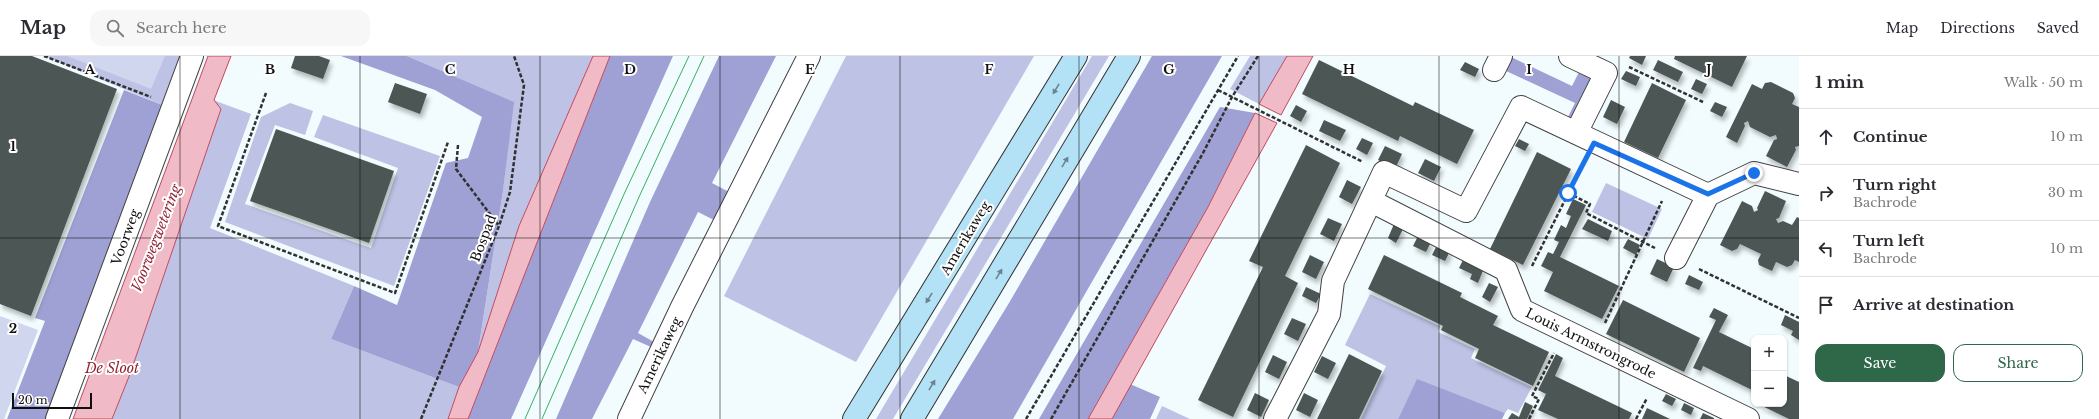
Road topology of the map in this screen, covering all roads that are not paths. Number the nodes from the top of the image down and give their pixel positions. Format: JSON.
{"nodes":[{"id":1,"x":192,"y":56,"type":"edge"},
{"id":2,"x":809,"y":56,"type":"edge"},
{"id":3,"x":1076,"y":56,"type":"edge"},
{"id":4,"x":1129,"y":56,"type":"edge"},
{"id":5,"x":1570,"y":56,"type":"edge"},
{"id":6,"x":1585,"y":138,"type":"junction"},
{"id":7,"x":1799,"y":184,"type":"edge"},
{"id":8,"x":1708,"y":194,"type":"junction"},
{"id":9,"x":1371,"y":201,"type":"junction"},
{"id":10,"x":1676,"y":258,"type":"dead end"},
{"id":11,"x":57,"y":419,"type":"edge"},
{"id":12,"x":629,"y":419,"type":"edge"},
{"id":13,"x":854,"y":419,"type":"edge"},
{"id":14,"x":912,"y":419,"type":"edge"},
{"id":15,"x":1275,"y":419,"type":"edge"},
{"id":16,"x":1748,"y":419,"type":"edge"}],
"edges":[{"from":1,"to":11,"type":"street","name":"Voorweg"},
{"from":2,"to":12,"type":"street","name":"Amerikaweg"},
{"from":3,"to":13,"type":"main road","name":"Amerikaweg","one_way":true},
{"from":14,"to":4,"type":"main road","one_way":true},
{"from":5,"to":6,"type":"street"},
{"from":6,"to":8,"type":"street"},
{"from":6,"to":9,"type":"street"},
{"from":7,"to":8,"type":"street"},
{"from":8,"to":10,"type":"street"},
{"from":9,"to":15,"type":"street"},
{"from":9,"to":16,"type":"street","name":"Louis Armstrongrode"}]}
